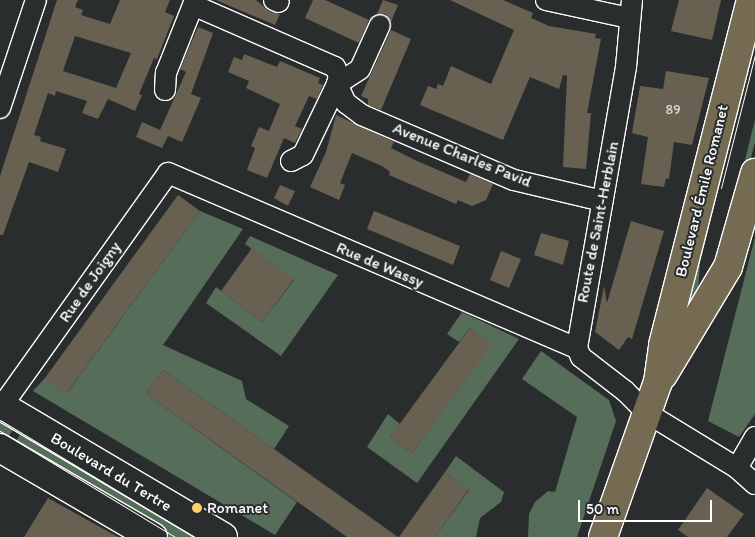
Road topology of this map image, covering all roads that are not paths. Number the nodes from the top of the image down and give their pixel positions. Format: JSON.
{"nodes":[{"id":1,"x":36,"y":0,"type":"edge"},
{"id":2,"x":546,"y":0,"type":"edge"},
{"id":3,"x":751,"y":0,"type":"edge"},
{"id":4,"x":194,"y":2,"type":"edge"},
{"id":5,"x":630,"y":9,"type":"edge"},
{"id":6,"x":380,"y":26,"type":"dead end"},
{"id":7,"x":337,"y":84,"type":"junction"},
{"id":8,"x":165,"y":90,"type":"dead end"},
{"id":9,"x":0,"y":108,"type":"edge"},
{"id":10,"x":291,"y":161,"type":"dead end"},
{"id":11,"x":755,"y":174,"type":"edge"},
{"id":12,"x":184,"y":180,"type":"joint"},
{"id":13,"x":603,"y":201,"type":"junction"},
{"id":14,"x":577,"y":348,"type":"junction"},
{"id":15,"x":658,"y":382,"type":"junction"},
{"id":16,"x":1,"y":406,"type":"edge"},
{"id":17,"x":647,"y":413,"type":"junction"},
{"id":18,"x":755,"y":436,"type":"edge"},
{"id":19,"x":0,"y":448,"type":"edge"},
{"id":20,"x":737,"y":468,"type":"junction"},
{"id":21,"x":755,"y":484,"type":"edge"},
{"id":22,"x":153,"y":537,"type":"edge"},
{"id":23,"x":223,"y":537,"type":"edge"},
{"id":24,"x":603,"y":537,"type":"edge"}],
"edges":[{"from":1,"to":9,"type":"street"},
{"from":2,"to":5,"type":"street"},
{"from":3,"to":15,"type":"main road","name":"Boulevard Émile Romanet"},
{"from":4,"to":7,"type":"street","name":"Avenue Charles Pavid"},
{"from":4,"to":8,"type":"street","name":"Avenue Charles Pavid"},
{"from":5,"to":13,"type":"street","name":"Route de Saint-Herblain"},
{"from":6,"to":7,"type":"street"},
{"from":7,"to":10,"type":"street"},
{"from":7,"to":13,"type":"street","name":"Avenue Charles Pavid"},
{"from":11,"to":15,"type":"main road","name":"Boulevard Émile Romanet"},
{"from":12,"to":14,"type":"street","name":"Rue de Wassy"},
{"from":12,"to":16,"type":"street","name":"Rue de Joigny"},
{"from":13,"to":14,"type":"street","name":"Route de Saint-Herblain"},
{"from":14,"to":17,"type":"street"},
{"from":15,"to":17,"type":"main road","name":"Boulevard Émile Romanet"},
{"from":16,"to":23,"type":"main road","name":"Boulevard du Tertre"},
{"from":17,"to":20,"type":"street"},
{"from":17,"to":24,"type":"main road","name":"Boulevard Émile Romanet"},
{"from":18,"to":20,"type":"street"},
{"from":19,"to":22,"type":"main road"},
{"from":20,"to":21,"type":"street"}]}
